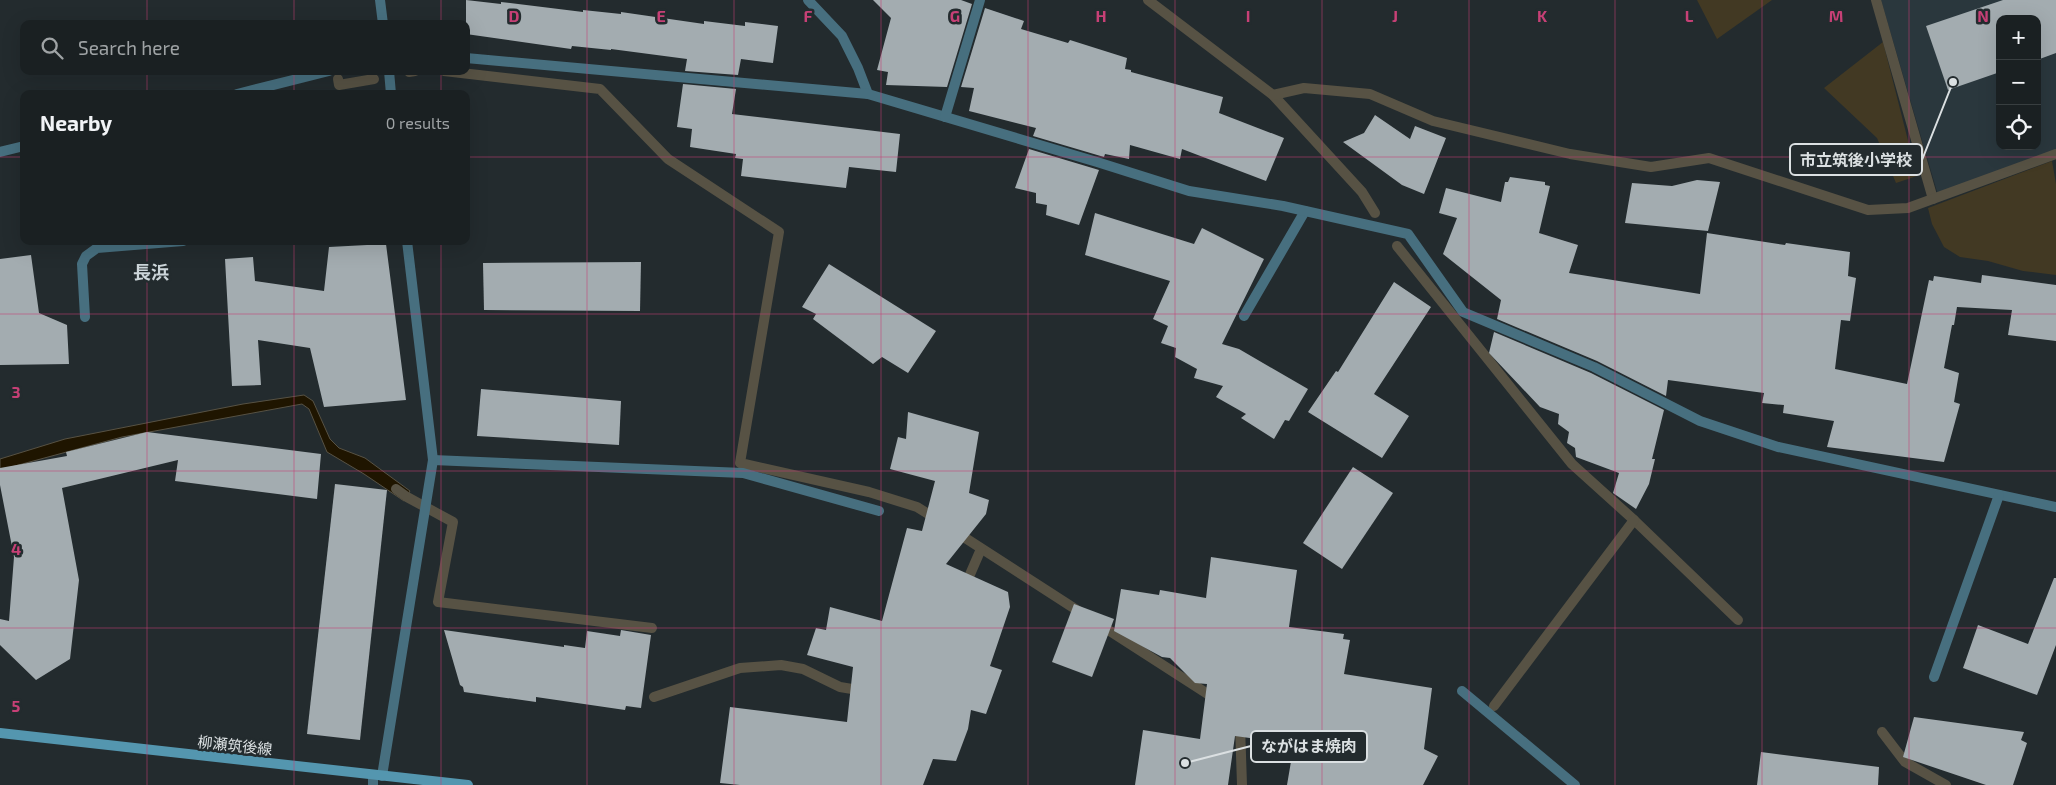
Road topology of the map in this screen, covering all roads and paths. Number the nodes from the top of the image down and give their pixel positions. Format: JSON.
{"nodes":[{"id":1,"x":380,"y":0,"type":"edge"},
{"id":2,"x":808,"y":0,"type":"edge"},
{"id":3,"x":980,"y":0,"type":"edge"},
{"id":4,"x":382,"y":20,"type":"edge"},
{"id":5,"x":470,"y":58,"type":"edge"},
{"id":6,"x":314,"y":75,"type":"edge"},
{"id":7,"x":389,"y":75,"type":"edge"},
{"id":8,"x":253,"y":90,"type":"edge"},
{"id":9,"x":391,"y":90,"type":"edge"},
{"id":10,"x":868,"y":94,"type":"junction"},
{"id":11,"x":945,"y":117,"type":"junction"},
{"id":12,"x":20,"y":147,"type":"edge"},
{"id":13,"x":0,"y":152,"type":"edge"},
{"id":14,"x":1305,"y":211,"type":"junction"},
{"id":15,"x":134,"y":245,"type":"edge"},
{"id":16,"x":407,"y":245,"type":"edge"},
{"id":17,"x":1244,"y":316,"type":"dead end"},
{"id":18,"x":86,"y":317,"type":"dead end"},
{"id":19,"x":434,"y":460,"type":"junction"},
{"id":20,"x":1999,"y":495,"type":"junction"},
{"id":21,"x":2056,"y":507,"type":"edge"},
{"id":22,"x":878,"y":511,"type":"dead end"},
{"id":23,"x":1934,"y":677,"type":"dead end"},
{"id":24,"x":1462,"y":691,"type":"dead end"},
{"id":25,"x":0,"y":734,"type":"edge"},
{"id":26,"x":376,"y":779,"type":"edge"},
{"id":27,"x":468,"y":785,"type":"edge"},
{"id":28,"x":1575,"y":785,"type":"edge"}],
"edges":[{"from":1,"to":4,"type":"street"},
{"from":2,"to":10,"type":"street"},
{"from":3,"to":11,"type":"street"},
{"from":5,"to":10,"type":"street"},
{"from":6,"to":8,"type":"street"},
{"from":7,"to":9,"type":"street"},
{"from":10,"to":11,"type":"street"},
{"from":11,"to":14,"type":"street"},
{"from":12,"to":13,"type":"street"},
{"from":14,"to":17,"type":"street"},
{"from":14,"to":20,"type":"street"},
{"from":15,"to":18,"type":"street"},
{"from":16,"to":19,"type":"street"},
{"from":19,"to":22,"type":"street"},
{"from":19,"to":26,"type":"street"},
{"from":20,"to":21,"type":"street"},
{"from":20,"to":23,"type":"street"},
{"from":24,"to":28,"type":"street"},
{"from":25,"to":26,"type":"main road","name":"柳瀬筑後線"},
{"from":26,"to":27,"type":"main road","name":"柳瀬筑後線"}]}
